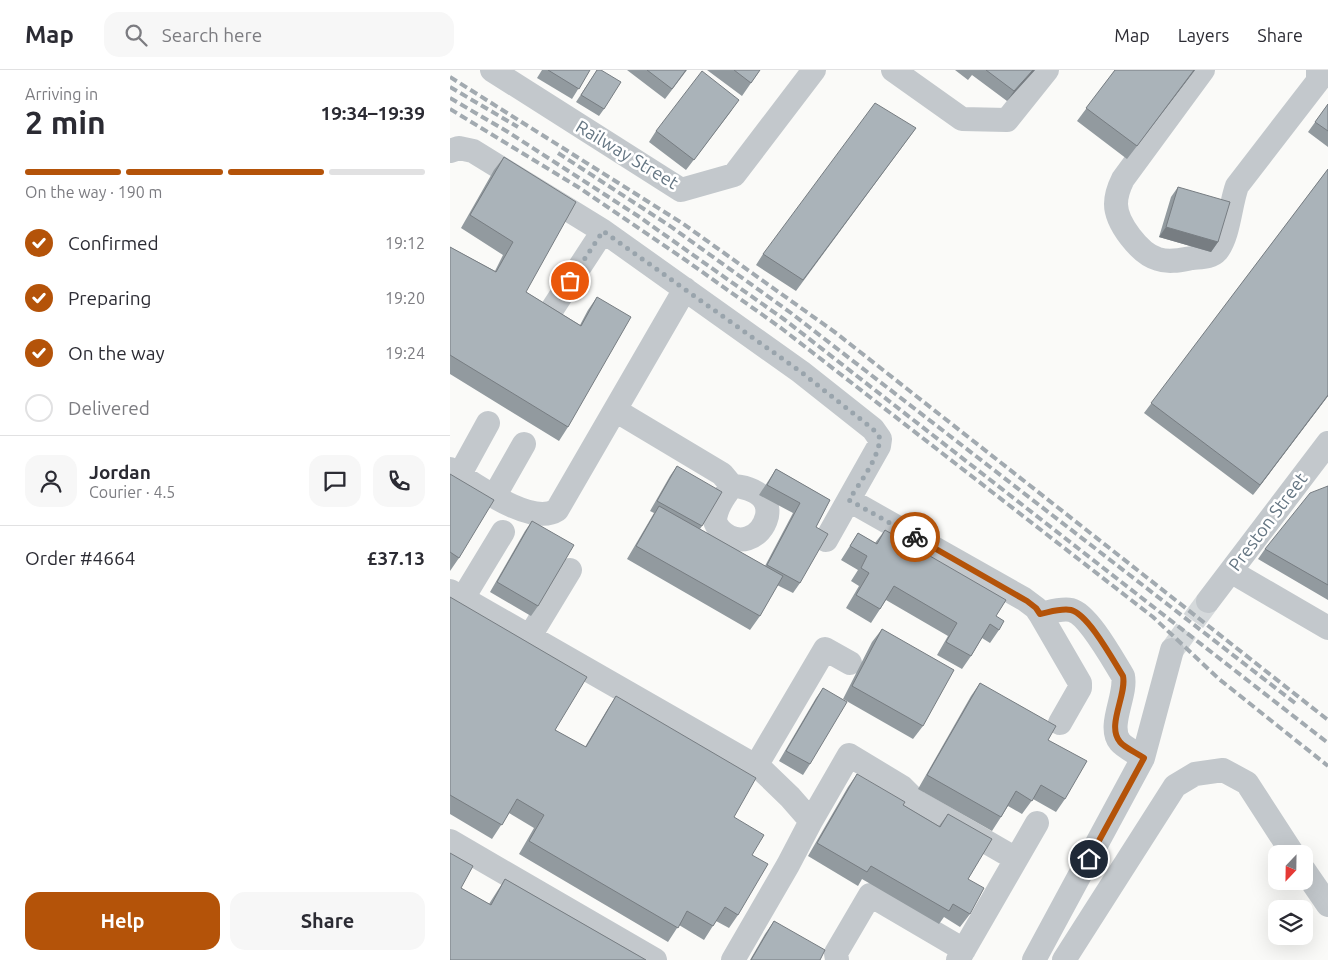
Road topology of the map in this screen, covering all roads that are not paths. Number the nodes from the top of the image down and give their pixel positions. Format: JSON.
{"nodes":[{"id":1,"x":492,"y":70,"type":"edge"},
{"id":2,"x":814,"y":70,"type":"edge"},
{"id":3,"x":893,"y":70,"type":"edge"},
{"id":4,"x":1047,"y":70,"type":"edge"},
{"id":5,"x":1203,"y":70,"type":"edge"},
{"id":6,"x":1318,"y":70,"type":"edge"},
{"id":7,"x":451,"y":149,"type":"edge"},
{"id":8,"x":603,"y":231,"type":"junction"},
{"id":9,"x":685,"y":289,"type":"junction"},
{"id":10,"x":549,"y":314,"type":"edge"},
{"id":11,"x":615,"y":410,"type":"junction"},
{"id":12,"x":488,"y":423,"type":"dead end"},
{"id":13,"x":524,"y":444,"type":"dead end"},
{"id":14,"x":1324,"y":457,"type":"edge"},
{"id":15,"x":455,"y":472,"type":"edge"},
{"id":16,"x":732,"y":486,"type":"dead end"},
{"id":17,"x":495,"y":495,"type":"junction"},
{"id":18,"x":849,"y":500,"type":"junction"},
{"id":19,"x":503,"y":532,"type":"dead end"},
{"id":20,"x":826,"y":540,"type":"edge"},
{"id":21,"x":570,"y":570,"type":"dead end"},
{"id":22,"x":1232,"y":572,"type":"junction"},
{"id":23,"x":457,"y":594,"type":"edge"},
{"id":24,"x":1208,"y":602,"type":"tunnel mouth"},
{"id":25,"x":1040,"y":614,"type":"junction"},
{"id":26,"x":1328,"y":628,"type":"edge"},
{"id":27,"x":530,"y":636,"type":"junction"},
{"id":28,"x":1172,"y":650,"type":"tunnel mouth"},
{"id":29,"x":850,"y":663,"type":"dead end"},
{"id":30,"x":1060,"y":723,"type":"dead end"},
{"id":31,"x":1144,"y":758,"type":"junction"},
{"id":32,"x":756,"y":766,"type":"junction"},
{"id":33,"x":811,"y":821,"type":"junction"},
{"id":34,"x":1037,"y":822,"type":"dead end"},
{"id":35,"x":450,"y":841,"type":"edge"},
{"id":36,"x":1287,"y":845,"type":"edge"},
{"id":37,"x":1016,"y":859,"type":"junction"},
{"id":38,"x":1313,"y":884,"type":"edge"},
{"id":39,"x":1328,"y":906,"type":"edge"},
{"id":40,"x":961,"y":955,"type":"edge"},
{"id":41,"x":655,"y":960,"type":"edge"},
{"id":42,"x":733,"y":960,"type":"edge"},
{"id":43,"x":837,"y":960,"type":"edge"},
{"id":44,"x":1034,"y":960,"type":"edge"},
{"id":45,"x":1064,"y":960,"type":"edge"}],
"edges":[{"from":1,"to":2,"type":"street","name":"Railway Street"},
{"from":3,"to":4,"type":"street"},
{"from":5,"to":6,"type":"street"},
{"from":7,"to":8,"type":"street"},
{"from":8,"to":9,"type":"street"},
{"from":8,"to":10,"type":"street"},
{"from":9,"to":11,"type":"street"},
{"from":9,"to":18,"type":"street"},
{"from":11,"to":16,"type":"street"},
{"from":11,"to":17,"type":"street"},
{"from":12,"to":15,"type":"street"},
{"from":13,"to":17,"type":"street"},
{"from":14,"to":22,"type":"street","name":"Preston Street"},
{"from":15,"to":17,"type":"street"},
{"from":18,"to":20,"type":"street"},
{"from":18,"to":25,"type":"street"},
{"from":19,"to":23,"type":"street"},
{"from":21,"to":27,"type":"street"},
{"from":22,"to":24,"type":"street","name":"Preston Street"},
{"from":22,"to":26,"type":"street"},
{"from":23,"to":27,"type":"street"},
{"from":25,"to":30,"type":"street"},
{"from":25,"to":31,"type":"street"},
{"from":27,"to":32,"type":"street"},
{"from":28,"to":31,"type":"street"},
{"from":29,"to":32,"type":"street"},
{"from":31,"to":44,"type":"street"},
{"from":32,"to":33,"type":"street"},
{"from":33,"to":37,"type":"street"},
{"from":33,"to":42,"type":"street"},
{"from":34,"to":37,"type":"street"},
{"from":35,"to":41,"type":"street"},
{"from":36,"to":45,"type":"street"},
{"from":37,"to":40,"type":"street"},
{"from":38,"to":39,"type":"street"},
{"from":40,"to":43,"type":"street"}]}
